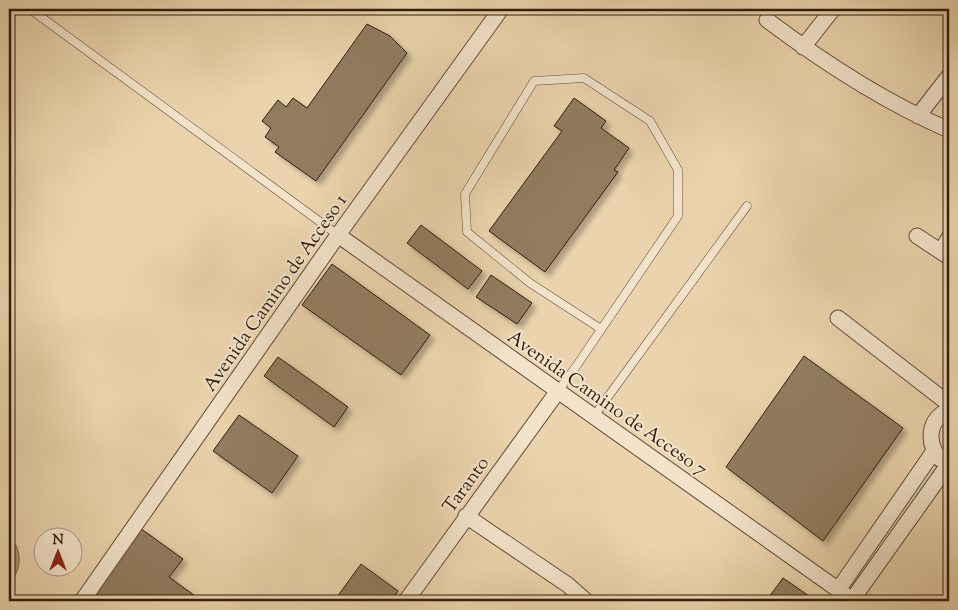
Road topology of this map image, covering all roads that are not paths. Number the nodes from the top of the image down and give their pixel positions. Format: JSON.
{"nodes":[{"id":1,"x":30,"y":9,"type":"edge"},
{"id":2,"x":501,"y":9,"type":"edge"},
{"id":3,"x":833,"y":9,"type":"edge"},
{"id":4,"x":767,"y":20,"type":"dead end"},
{"id":5,"x":803,"y":47,"type":"junction"},
{"id":6,"x":949,"y":76,"type":"edge"},
{"id":7,"x":918,"y":116,"type":"junction"},
{"id":8,"x":949,"y":130,"type":"edge"},
{"id":9,"x":747,"y":206,"type":"dead end"},
{"id":10,"x":338,"y":234,"type":"junction"},
{"id":11,"x":917,"y":236,"type":"dead end"},
{"id":12,"x":949,"y":238,"type":"edge"},
{"id":13,"x":945,"y":254,"type":"edge"},
{"id":14,"x":838,"y":318,"type":"dead end"},
{"id":15,"x":601,"y":329,"type":"junction"},
{"id":16,"x":558,"y":391,"type":"junction"},
{"id":17,"x":949,"y":404,"type":"edge"},
{"id":18,"x":949,"y":410,"type":"edge"},
{"id":19,"x":594,"y":416,"type":"junction"},
{"id":20,"x":934,"y":451,"type":"junction"},
{"id":21,"x":949,"y":465,"type":"edge"},
{"id":22,"x":466,"y":516,"type":"junction"},
{"id":23,"x":880,"y":528,"type":"junction"},
{"id":24,"x":896,"y":539,"type":"junction"},
{"id":25,"x":838,"y":590,"type":"junction"},
{"id":26,"x":412,"y":599,"type":"edge"},
{"id":27,"x":853,"y":600,"type":"edge"},
{"id":28,"x":82,"y":601,"type":"edge"},
{"id":29,"x":586,"y":601,"type":"edge"}],
"edges":[{"from":1,"to":10,"type":"lane"},
{"from":2,"to":10,"type":"street","name":"Avenida Camino de Acceso 1"},
{"from":3,"to":5,"type":"street"},
{"from":4,"to":5,"type":"street"},
{"from":5,"to":7,"type":"street"},
{"from":6,"to":7,"type":"street"},
{"from":7,"to":8,"type":"street"},
{"from":9,"to":19,"type":"lane"},
{"from":10,"to":16,"type":"street","name":"Avenida Camino de Acceso 7"},
{"from":10,"to":28,"type":"street","name":"Avenida Camino de Acceso 1"},
{"from":11,"to":13,"type":"street"},
{"from":12,"to":13,"type":"street"},
{"from":14,"to":17,"type":"street"},
{"from":15,"to":15,"type":"lane"},
{"from":15,"to":16,"type":"lane"},
{"from":16,"to":19,"type":"street","name":"Avenida Camino de Acceso 7"},
{"from":16,"to":22,"type":"street","name":"Taranto"},
{"from":18,"to":20,"type":"street"},
{"from":19,"to":25,"type":"street","name":"Avenida Camino de Acceso 7"},
{"from":20,"to":21,"type":"street"},
{"from":20,"to":23,"type":"street"},
{"from":21,"to":24,"type":"street"},
{"from":22,"to":26,"type":"street","name":"Taranto"},
{"from":22,"to":29,"type":"street"},
{"from":23,"to":24,"type":"street"},
{"from":23,"to":25,"type":"street"},
{"from":24,"to":27,"type":"street"},
{"from":25,"to":27,"type":"street","name":"Avenida Camino de Acceso 7"}]}
